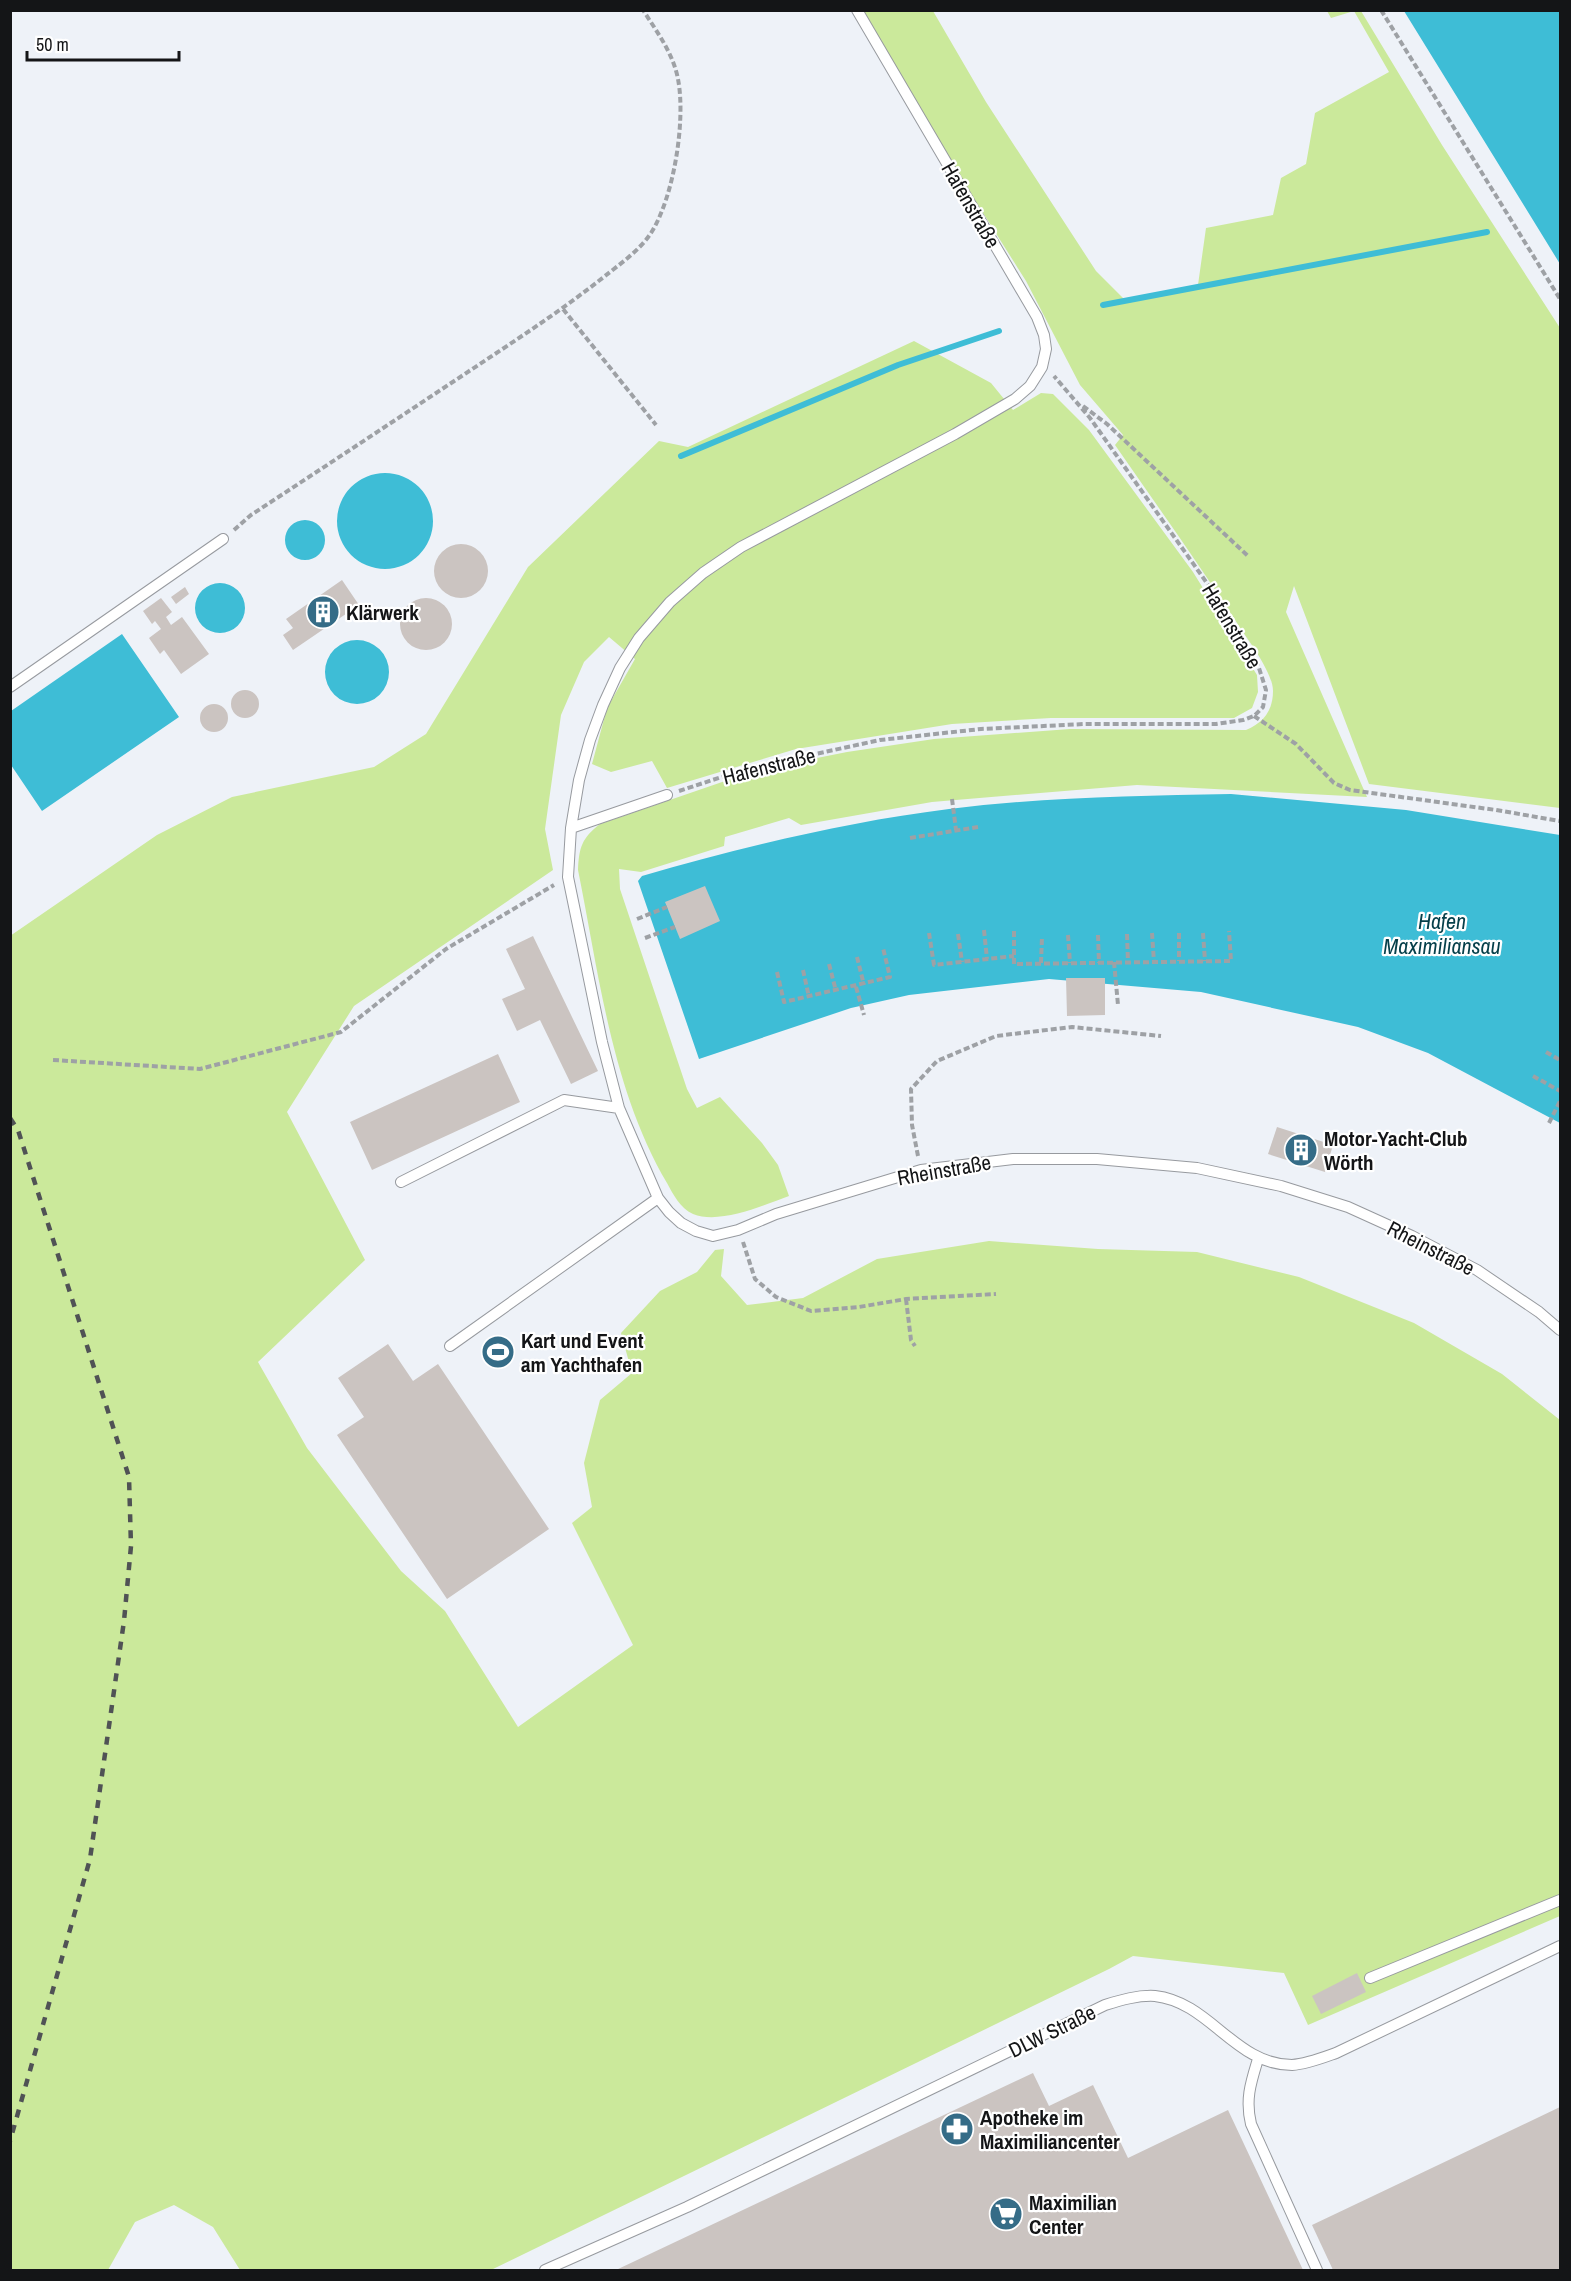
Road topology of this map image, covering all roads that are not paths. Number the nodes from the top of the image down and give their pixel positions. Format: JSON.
{"nodes":[{"id":1,"x":857,"y":10,"type":"edge"},
{"id":2,"x":1042,"y":367,"type":"joint"},
{"id":3,"x":223,"y":539,"type":"road end"},
{"id":4,"x":10,"y":687,"type":"edge"},
{"id":5,"x":667,"y":795,"type":"road end"},
{"id":6,"x":571,"y":828,"type":"junction"},
{"id":7,"x":619,"y":1108,"type":"junction"},
{"id":8,"x":402,"y":1182,"type":"dead end"},
{"id":9,"x":658,"y":1198,"type":"junction"},
{"id":10,"x":1560,"y":1330,"type":"edge"},
{"id":11,"x":450,"y":1346,"type":"dead end"},
{"id":12,"x":1560,"y":1900,"type":"edge"},
{"id":13,"x":1560,"y":1946,"type":"edge"},
{"id":14,"x":1370,"y":1978,"type":"dead end"},
{"id":15,"x":1258,"y":2059,"type":"junction"},
{"id":16,"x":545,"y":2271,"type":"edge"},
{"id":17,"x":1317,"y":2271,"type":"edge"}],
"edges":[{"from":1,"to":2,"type":"lane","name":"Hafenstraße"},
{"from":2,"to":6,"type":"lane","name":"Rheinstraße"},
{"from":3,"to":4,"type":"lane"},
{"from":5,"to":6,"type":"lane"},
{"from":6,"to":7,"type":"lane","name":"Rheinstraße"},
{"from":7,"to":8,"type":"lane"},
{"from":7,"to":9,"type":"lane","name":"Rheinstraße"},
{"from":9,"to":10,"type":"lane","name":"Rheinstraße"},
{"from":9,"to":11,"type":"lane"},
{"from":12,"to":14,"type":"lane"},
{"from":13,"to":15,"type":"lane","name":"DLW Straße"},
{"from":15,"to":16,"type":"lane","name":"DLW Straße"},
{"from":15,"to":17,"type":"lane"}]}
